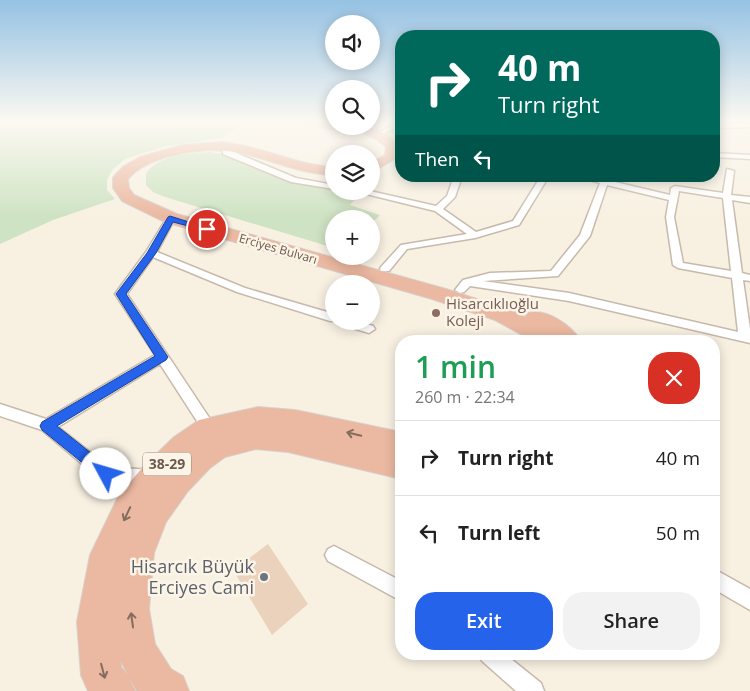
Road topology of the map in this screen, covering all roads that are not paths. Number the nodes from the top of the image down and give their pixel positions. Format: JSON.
{"nodes":[{"id":1,"x":164,"y":153,"type":"edge"},
{"id":2,"x":182,"y":153,"type":"edge"},
{"id":3,"x":229,"y":153,"type":"edge"},
{"id":4,"x":230,"y":153,"type":"edge"},
{"id":5,"x":255,"y":153,"type":"edge"},
{"id":6,"x":392,"y":153,"type":"edge"},
{"id":7,"x":720,"y":155,"type":"edge"},
{"id":8,"x":750,"y":157,"type":"edge"},
{"id":9,"x":380,"y":164,"type":"edge"},
{"id":10,"x":325,"y":171,"type":"edge"},
{"id":11,"x":730,"y":171,"type":"dead end"},
{"id":12,"x":325,"y":176,"type":"edge"},
{"id":13,"x":456,"y":182,"type":"edge"},
{"id":14,"x":541,"y":182,"type":"edge"},
{"id":15,"x":607,"y":182,"type":"edge"},
{"id":16,"x":618,"y":182,"type":"edge"},
{"id":17,"x":325,"y":185,"type":"edge"},
{"id":18,"x":380,"y":196,"type":"edge"},
{"id":19,"x":727,"y":196,"type":"junction"},
{"id":20,"x":673,"y":198,"type":"junction"},
{"id":21,"x":750,"y":200,"type":"edge"},
{"id":22,"x":438,"y":209,"type":"junction"},
{"id":23,"x":170,"y":218,"type":"junction"},
{"id":24,"x":475,"y":235,"type":"junction"},
{"id":25,"x":325,"y":252,"type":"edge"},
{"id":26,"x":151,"y":253,"type":"junction"},
{"id":27,"x":371,"y":265,"type":"edge"},
{"id":28,"x":385,"y":269,"type":"junction"},
{"id":29,"x":738,"y":275,"type":"junction"},
{"id":30,"x":750,"y":278,"type":"edge"},
{"id":31,"x":463,"y":286,"type":"junction"},
{"id":32,"x":325,"y":315,"type":"edge"},
{"id":33,"x":541,"y":335,"type":"edge"},
{"id":34,"x":562,"y":335,"type":"edge"},
{"id":35,"x":747,"y":338,"type":"edge"},
{"id":36,"x":162,"y":357,"type":"junction"},
{"id":37,"x":0,"y":410,"type":"edge"},
{"id":38,"x":47,"y":426,"type":"junction"},
{"id":39,"x":209,"y":428,"type":"junction"},
{"id":40,"x":395,"y":443,"type":"edge"},
{"id":41,"x":395,"y":465,"type":"edge"},
{"id":42,"x":154,"y":477,"type":"junction"},
{"id":43,"x":334,"y":555,"type":"dead end"},
{"id":44,"x":720,"y":582,"type":"edge"},
{"id":45,"x":395,"y":588,"type":"edge"},
{"id":46,"x":750,"y":600,"type":"edge"},
{"id":47,"x":496,"y":660,"type":"edge"},
{"id":48,"x":114,"y":691,"type":"edge"},
{"id":49,"x":168,"y":691,"type":"edge"},
{"id":50,"x":533,"y":691,"type":"edge"}],
"edges":[{"from":1,"to":23,"type":"highway","name":"Erciyes Bulvarı"},
{"from":2,"to":25,"type":"highway","name":"Erciyes Bulvarı"},
{"from":3,"to":17,"type":"street"},
{"from":4,"to":12,"type":"highway","name":"Erciyes Bulvarı"},
{"from":5,"to":10,"type":"highway","name":"Erciyes Bulvarı"},
{"from":6,"to":9,"type":"highway"},
{"from":7,"to":8,"type":"street"},
{"from":11,"to":19,"type":"street"},
{"from":13,"to":22,"type":"street"},
{"from":14,"to":24,"type":"street"},
{"from":15,"to":31,"type":"street"},
{"from":16,"to":20,"type":"street"},
{"from":18,"to":22,"type":"street"},
{"from":19,"to":20,"type":"street"},
{"from":19,"to":21,"type":"street"},
{"from":19,"to":29,"type":"street"},
{"from":20,"to":29,"type":"street"},
{"from":22,"to":24,"type":"street"},
{"from":23,"to":26,"type":"street"},
{"from":23,"to":33,"type":"highway","name":"Erciyes Bulvarı"},
{"from":24,"to":28,"type":"street"},
{"from":26,"to":32,"type":"street"},
{"from":26,"to":36,"type":"street"},
{"from":27,"to":28,"type":"highway","name":"Erciyes Bulvarı"},
{"from":28,"to":31,"type":"highway","name":"Erciyes Bulvarı"},
{"from":29,"to":30,"type":"street"},
{"from":29,"to":35,"type":"street"},
{"from":31,"to":34,"type":"highway","name":"Erciyes Bulvarı"},
{"from":31,"to":35,"type":"street"},
{"from":36,"to":38,"type":"street"},
{"from":36,"to":39,"type":"street"},
{"from":37,"to":38,"type":"street"},
{"from":38,"to":42,"type":"street"},
{"from":40,"to":39,"type":"highway","number":"38-29","one_way":true},
{"from":39,"to":42,"type":"highway","number":"38-29"},
{"from":49,"to":41,"type":"highway","number":"38-29","one_way":true},
{"from":42,"to":48,"type":"highway","number":"38-29","one_way":true},
{"from":43,"to":45,"type":"street"},
{"from":44,"to":46,"type":"street"},
{"from":47,"to":50,"type":"street"}]}
